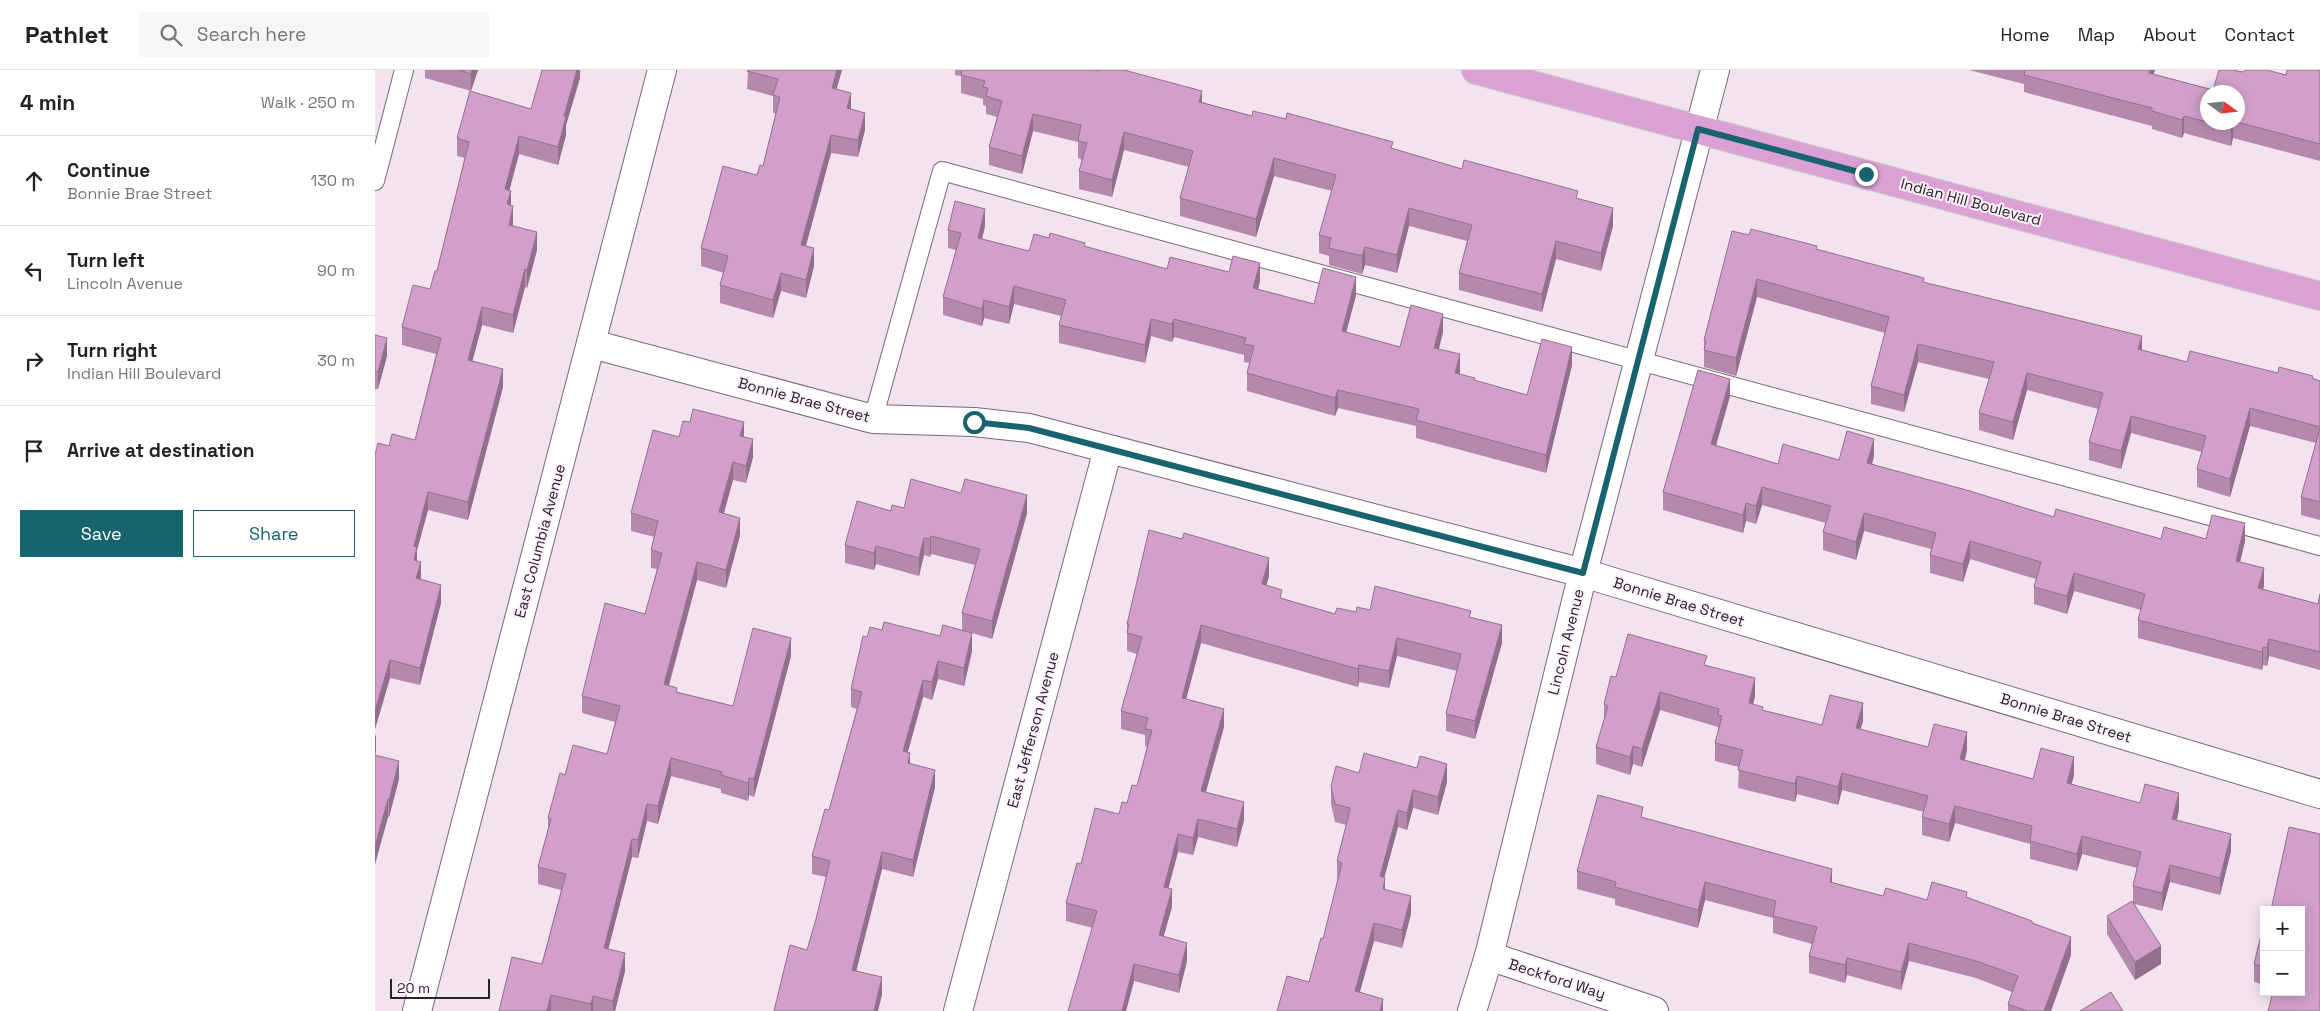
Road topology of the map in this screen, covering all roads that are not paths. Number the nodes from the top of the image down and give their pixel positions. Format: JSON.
{"nodes":[{"id":1,"x":404,"y":70,"type":"edge"},
{"id":2,"x":662,"y":70,"type":"edge"},
{"id":3,"x":1476,"y":70,"type":"edge"},
{"id":4,"x":1715,"y":70,"type":"edge"},
{"id":5,"x":1698,"y":129,"type":"junction"},
{"id":6,"x":375,"y":181,"type":"edge"},
{"id":7,"x":2320,"y":296,"type":"edge"},
{"id":8,"x":592,"y":344,"type":"junction"},
{"id":9,"x":1638,"y":359,"type":"junction"},
{"id":10,"x":873,"y":419,"type":"junction"},
{"id":11,"x":1108,"y":450,"type":"junction"},
{"id":12,"x":2320,"y":546,"type":"edge"},
{"id":13,"x":1583,"y":573,"type":"junction"},
{"id":14,"x":2320,"y":794,"type":"edge"},
{"id":15,"x":1489,"y":956,"type":"junction"},
{"id":16,"x":417,"y":1011,"type":"edge"},
{"id":17,"x":958,"y":1011,"type":"edge"},
{"id":18,"x":1472,"y":1011,"type":"edge"},
{"id":19,"x":1654,"y":1011,"type":"edge"}],
"edges":[{"from":1,"to":6,"type":"lane"},
{"from":2,"to":8,"type":"street","name":"East Columbia Avenue"},
{"from":3,"to":5,"type":"main road","name":"Indian Hill Boulevard"},
{"from":4,"to":5,"type":"street","name":"Lincoln Avenue"},
{"from":5,"to":7,"type":"main road","name":"Indian Hill Boulevard"},
{"from":5,"to":9,"type":"street","name":"Lincoln Avenue"},
{"from":8,"to":10,"type":"street","name":"Bonnie Brae Street"},
{"from":8,"to":16,"type":"street","name":"East Columbia Avenue"},
{"from":9,"to":10,"type":"lane"},
{"from":9,"to":12,"type":"lane"},
{"from":9,"to":13,"type":"street","name":"Lincoln Avenue"},
{"from":10,"to":11,"type":"street","name":"Bonnie Brae Street"},
{"from":11,"to":13,"type":"street","name":"Bonnie Brae Street"},
{"from":11,"to":17,"type":"street","name":"East Jefferson Avenue"},
{"from":13,"to":14,"type":"street","name":"Bonnie Brae Street"},
{"from":13,"to":15,"type":"street","name":"Lincoln Avenue"},
{"from":15,"to":18,"type":"street","name":"Lincoln Avenue"},
{"from":15,"to":19,"type":"street","name":"Beckford Way"}]}
